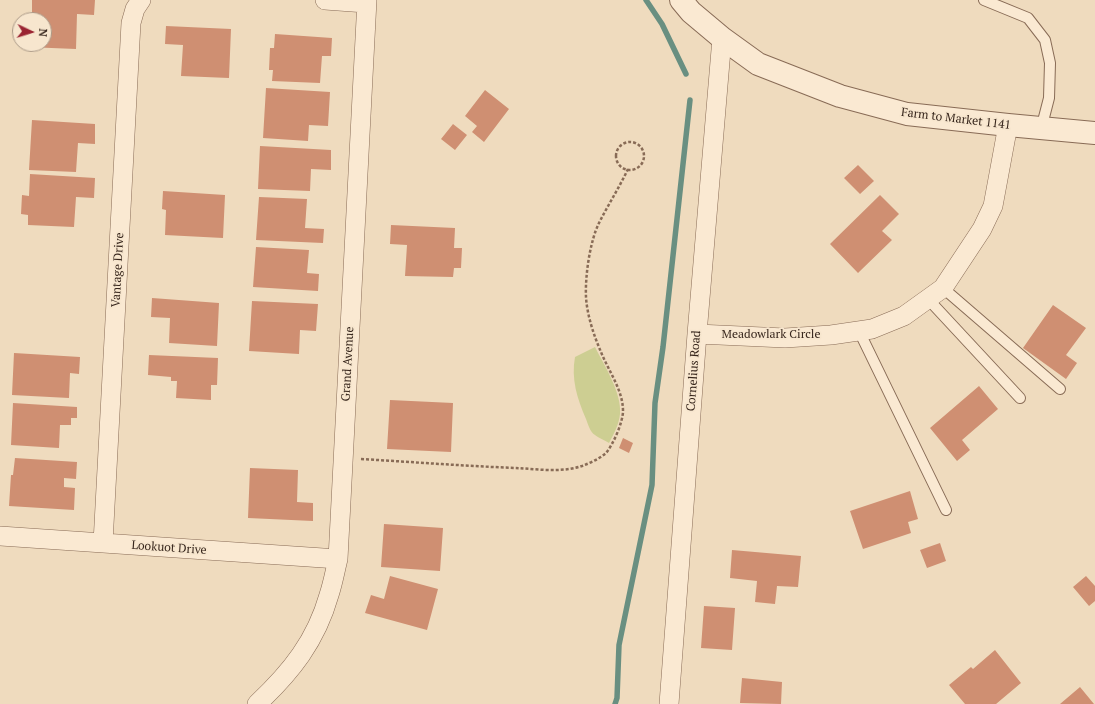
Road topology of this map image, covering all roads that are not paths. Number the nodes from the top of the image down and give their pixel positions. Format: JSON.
{"nodes":[{"id":1,"x":141,"y":0,"type":"edge"},
{"id":2,"x":324,"y":0,"type":"edge"},
{"id":3,"x":681,"y":0,"type":"edge"},
{"id":4,"x":984,"y":0,"type":"edge"},
{"id":5,"x":367,"y":1,"type":"edge"},
{"id":6,"x":722,"y":38,"type":"junction"},
{"id":7,"x":1008,"y":126,"type":"junction"},
{"id":8,"x":1041,"y":129,"type":"junction"},
{"id":9,"x":1095,"y":133,"type":"edge"},
{"id":10,"x":943,"y":288,"type":"junction"},
{"id":11,"x":928,"y":299,"type":"junction"},
{"id":12,"x":859,"y":331,"type":"junction"},
{"id":13,"x":697,"y":334,"type":"junction"},
{"id":14,"x":1060,"y":389,"type":"dead end"},
{"id":15,"x":1020,"y":398,"type":"dead end"},
{"id":16,"x":946,"y":510,"type":"dead end"},
{"id":17,"x":0,"y":536,"type":"edge"},
{"id":18,"x":103,"y":543,"type":"junction"},
{"id":19,"x":338,"y":559,"type":"junction"},
{"id":20,"x":257,"y":704,"type":"edge"},
{"id":21,"x":669,"y":704,"type":"edge"}],
"edges":[{"from":1,"to":18,"type":"street","name":"Vantage Drive"},
{"from":2,"to":5,"type":"street"},
{"from":3,"to":6,"type":"street","name":"Farm to Market 1141"},
{"from":4,"to":8,"type":"lane"},
{"from":5,"to":19,"type":"street","name":"Grand Avenue"},
{"from":6,"to":7,"type":"street","name":"Farm to Market 1141"},
{"from":6,"to":13,"type":"street","name":"Cornelius Road"},
{"from":7,"to":8,"type":"street","name":"Farm to Market 1141"},
{"from":7,"to":10,"type":"street","name":"Meadowlark Circle"},
{"from":8,"to":9,"type":"street","name":"Farm to Market 1141"},
{"from":10,"to":11,"type":"street","name":"Meadowlark Circle"},
{"from":10,"to":14,"type":"lane"},
{"from":11,"to":12,"type":"street","name":"Meadowlark Circle"},
{"from":11,"to":15,"type":"lane"},
{"from":12,"to":13,"type":"street","name":"Meadowlark Circle"},
{"from":12,"to":16,"type":"lane"},
{"from":13,"to":21,"type":"street","name":"Cornelius Road"},
{"from":17,"to":18,"type":"street","name":"Lookuot Drive"},
{"from":18,"to":19,"type":"street","name":"Lookuot Drive"},
{"from":19,"to":20,"type":"street","name":"Grand Avenue"}]}
